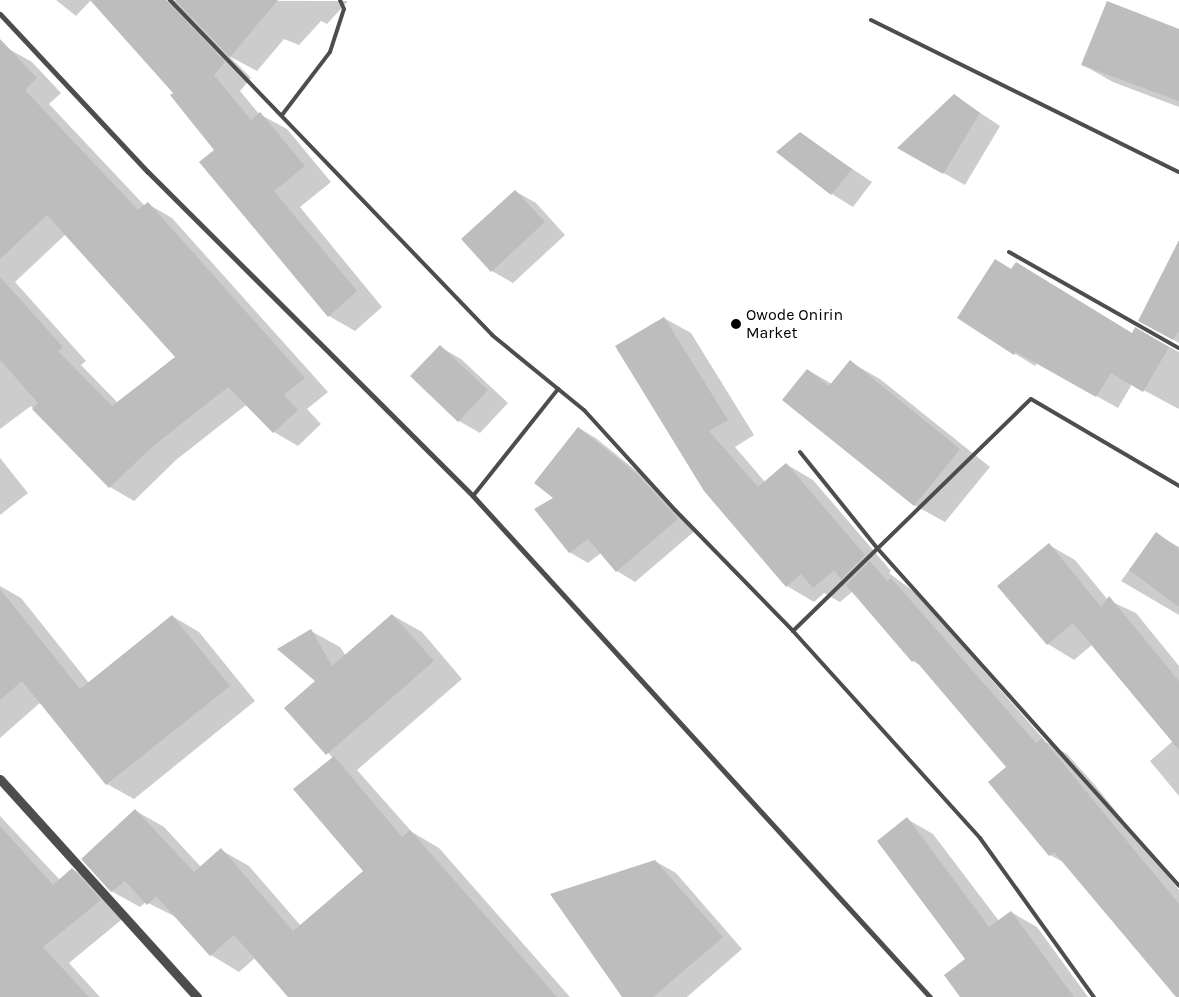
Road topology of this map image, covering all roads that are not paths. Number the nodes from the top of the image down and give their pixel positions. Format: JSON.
{"nodes":[{"id":1,"x":170,"y":0,"type":"edge"},
{"id":2,"x":340,"y":0,"type":"edge"},
{"id":3,"x":0,"y":14,"type":"edge"},
{"id":4,"x":871,"y":20,"type":"dead end"},
{"id":5,"x":282,"y":115,"type":"junction"},
{"id":6,"x":1179,"y":172,"type":"edge"},
{"id":7,"x":1009,"y":252,"type":"dead end"},
{"id":8,"x":1179,"y":348,"type":"edge"},
{"id":9,"x":558,"y":389,"type":"junction"},
{"id":10,"x":800,"y":452,"type":"dead end"},
{"id":11,"x":1179,"y":486,"type":"edge"},
{"id":12,"x":473,"y":496,"type":"junction"},
{"id":13,"x":878,"y":550,"type":"junction"},
{"id":14,"x":793,"y":631,"type":"junction"},
{"id":15,"x":0,"y":780,"type":"edge"},
{"id":16,"x":1179,"y":886,"type":"edge"},
{"id":17,"x":197,"y":997,"type":"edge"},
{"id":18,"x":930,"y":997,"type":"edge"},
{"id":19,"x":1094,"y":997,"type":"edge"}],
"edges":[{"from":1,"to":5,"type":"lane"},
{"from":2,"to":5,"type":"lane"},
{"from":3,"to":12,"type":"street"},
{"from":4,"to":6,"type":"lane"},
{"from":5,"to":9,"type":"lane"},
{"from":7,"to":8,"type":"lane"},
{"from":9,"to":12,"type":"lane"},
{"from":9,"to":14,"type":"lane"},
{"from":10,"to":13,"type":"lane"},
{"from":11,"to":13,"type":"lane"},
{"from":12,"to":18,"type":"street"},
{"from":13,"to":14,"type":"lane"},
{"from":13,"to":16,"type":"lane"},
{"from":14,"to":19,"type":"lane"},
{"from":15,"to":17,"type":"street"}]}
